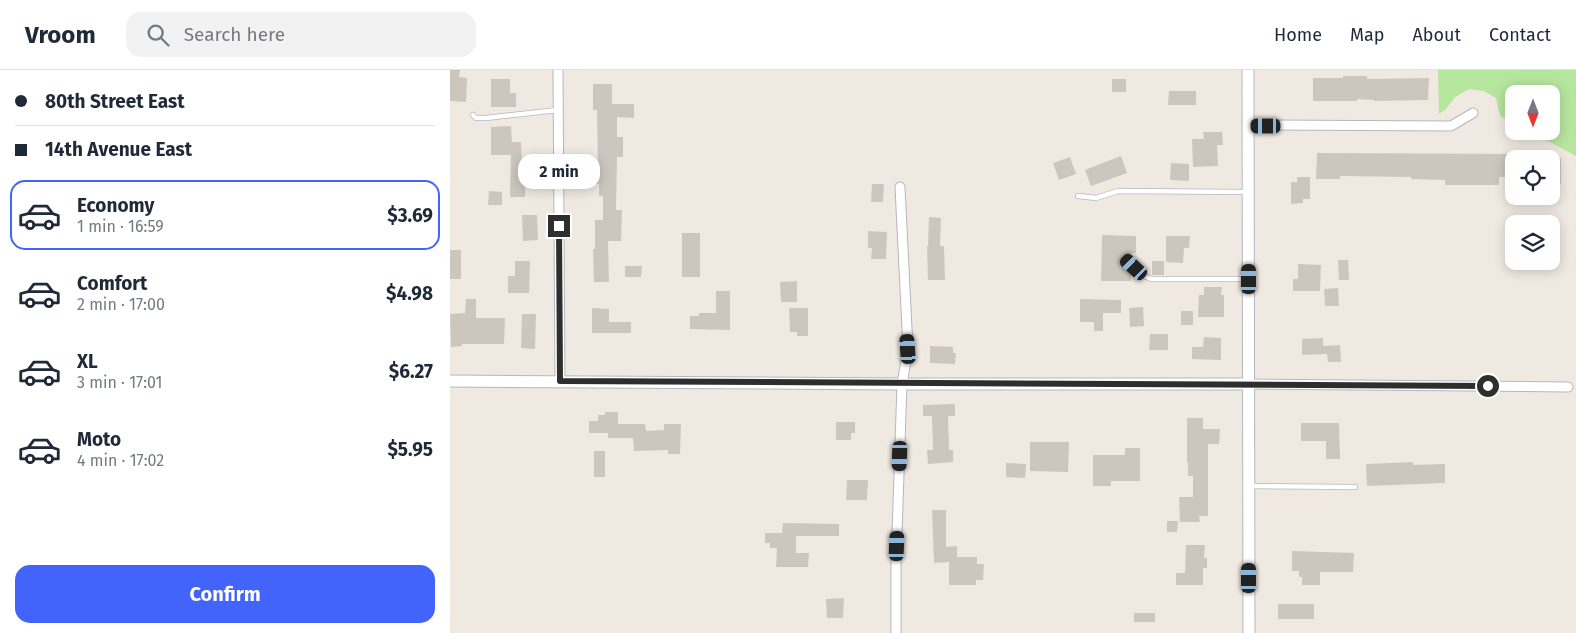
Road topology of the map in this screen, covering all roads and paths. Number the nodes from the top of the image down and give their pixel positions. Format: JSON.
{"nodes":[{"id":1,"x":558,"y":70,"type":"edge"},
{"id":2,"x":1248,"y":70,"type":"edge"},
{"id":3,"x":558,"y":110,"type":"junction"},
{"id":4,"x":1473,"y":112,"type":"dead end"},
{"id":5,"x":473,"y":115,"type":"dead end"},
{"id":6,"x":1248,"y":125,"type":"junction"},
{"id":7,"x":900,"y":187,"type":"dead end"},
{"id":8,"x":1248,"y":192,"type":"junction"},
{"id":9,"x":1078,"y":196,"type":"dead end"},
{"id":10,"x":1125,"y":259,"type":"dead end"},
{"id":11,"x":1249,"y":279,"type":"junction"},
{"id":12,"x":450,"y":381,"type":"edge"},
{"id":13,"x":560,"y":381,"type":"junction"},
{"id":14,"x":902,"y":384,"type":"junction"},
{"id":15,"x":1250,"y":384,"type":"junction"},
{"id":16,"x":1568,"y":387,"type":"dead end"},
{"id":17,"x":1249,"y":486,"type":"junction"},
{"id":18,"x":1355,"y":487,"type":"dead end"},
{"id":19,"x":896,"y":633,"type":"edge"},
{"id":20,"x":1249,"y":633,"type":"edge"}],
"edges":[{"from":1,"to":3,"type":"street"},
{"from":2,"to":6,"type":"street"},
{"from":3,"to":5,"type":"lane"},
{"from":3,"to":13,"type":"street"},
{"from":4,"to":6,"type":"street"},
{"from":6,"to":8,"type":"street"},
{"from":7,"to":14,"type":"street"},
{"from":8,"to":9,"type":"lane"},
{"from":8,"to":11,"type":"street"},
{"from":10,"to":11,"type":"lane"},
{"from":11,"to":15,"type":"street"},
{"from":12,"to":13,"type":"street"},
{"from":13,"to":14,"type":"street"},
{"from":14,"to":15,"type":"street"},
{"from":14,"to":19,"type":"street"},
{"from":15,"to":16,"type":"street"},
{"from":15,"to":17,"type":"street"},
{"from":17,"to":18,"type":"lane"},
{"from":17,"to":20,"type":"street"}]}
